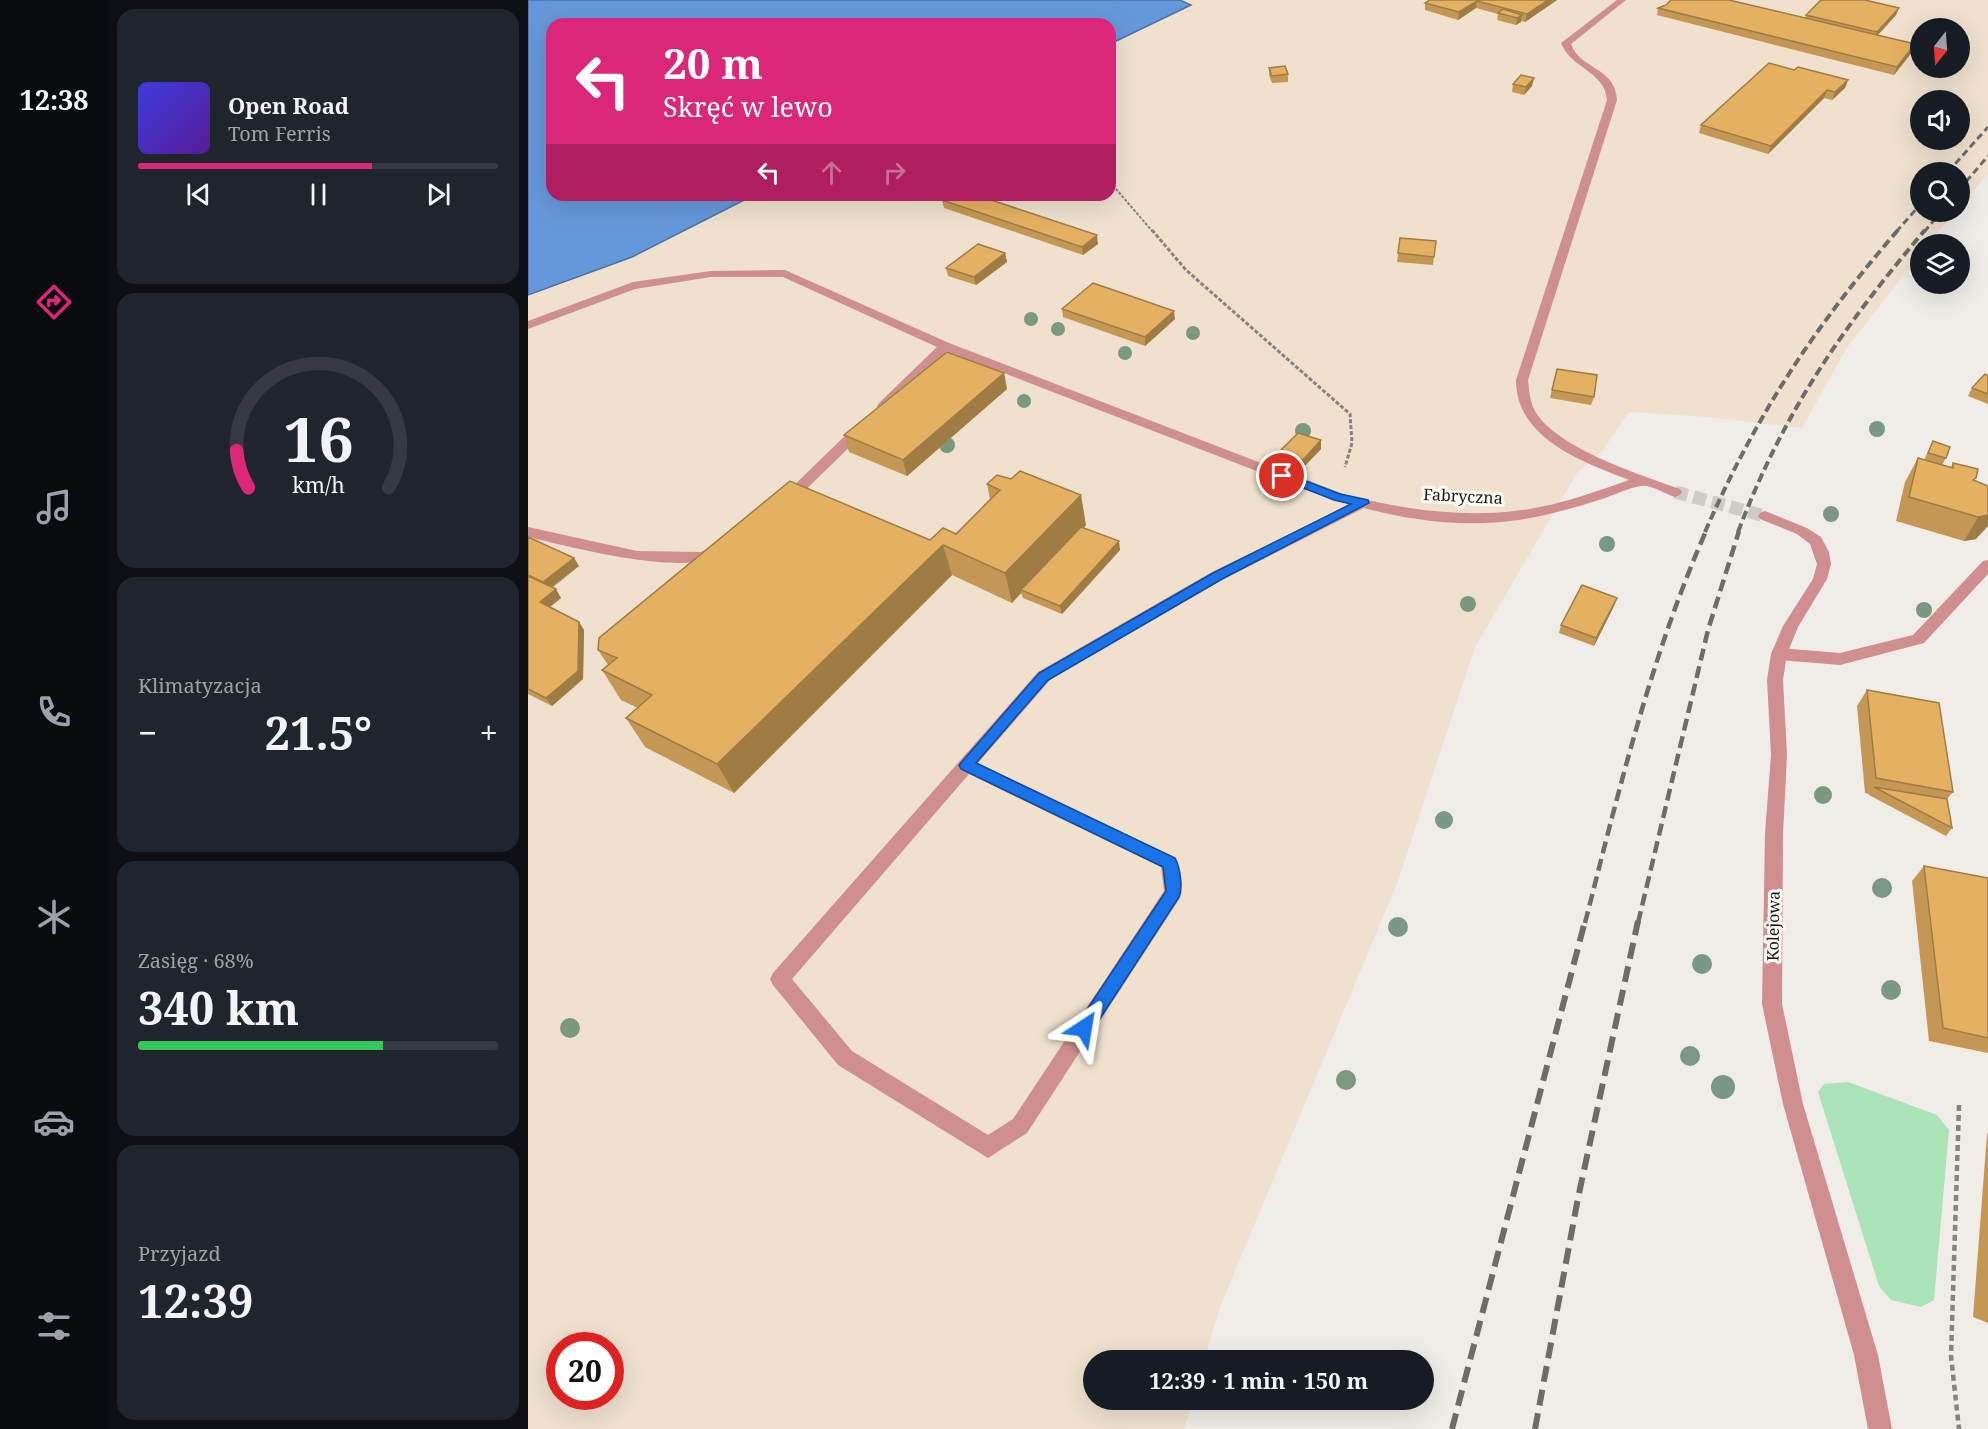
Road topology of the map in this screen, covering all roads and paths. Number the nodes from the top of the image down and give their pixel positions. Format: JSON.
{"nodes":[{"id":1,"x":1623,"y":0,"type":"edge"},
{"id":2,"x":1116,"y":189,"type":"edge"},
{"id":3,"x":528,"y":325,"type":"edge"},
{"id":4,"x":945,"y":346,"type":"junction"},
{"id":5,"x":1643,"y":480,"type":"junction"},
{"id":6,"x":1675,"y":492,"type":"tunnel mouth"},
{"id":7,"x":1338,"y":497,"type":"junction"},
{"id":8,"x":1364,"y":503,"type":"junction"},
{"id":9,"x":777,"y":509,"type":"edge"},
{"id":10,"x":1765,"y":516,"type":"tunnel mouth"},
{"id":11,"x":528,"y":532,"type":"edge"},
{"id":12,"x":732,"y":539,"type":"edge"},
{"id":13,"x":1988,"y":565,"type":"edge"},
{"id":14,"x":1779,"y":654,"type":"junction"},
{"id":15,"x":966,"y":765,"type":"junction"},
{"id":16,"x":1959,"y":1105,"type":"dead end"},
{"id":17,"x":1880,"y":1429,"type":"edge"},
{"id":18,"x":1959,"y":1429,"type":"edge"}],
"edges":[{"from":1,"to":5,"type":"street"},
{"from":2,"to":7,"type":"path"},
{"from":3,"to":4,"type":"street","name":"Fabryczna"},
{"from":4,"to":7,"type":"street","name":"Fabryczna"},
{"from":4,"to":9,"type":"street"},
{"from":5,"to":6,"type":"street"},
{"from":5,"to":8,"type":"street","name":"Fabryczna"},
{"from":7,"to":8,"type":"street","name":"Fabryczna"},
{"from":8,"to":15,"type":"street"},
{"from":10,"to":14,"type":"street"},
{"from":11,"to":12,"type":"street"},
{"from":13,"to":14,"type":"street"},
{"from":14,"to":17,"type":"street","name":"Kolejowa"},
{"from":15,"to":15,"type":"street"},
{"from":16,"to":18,"type":"path"}]}
